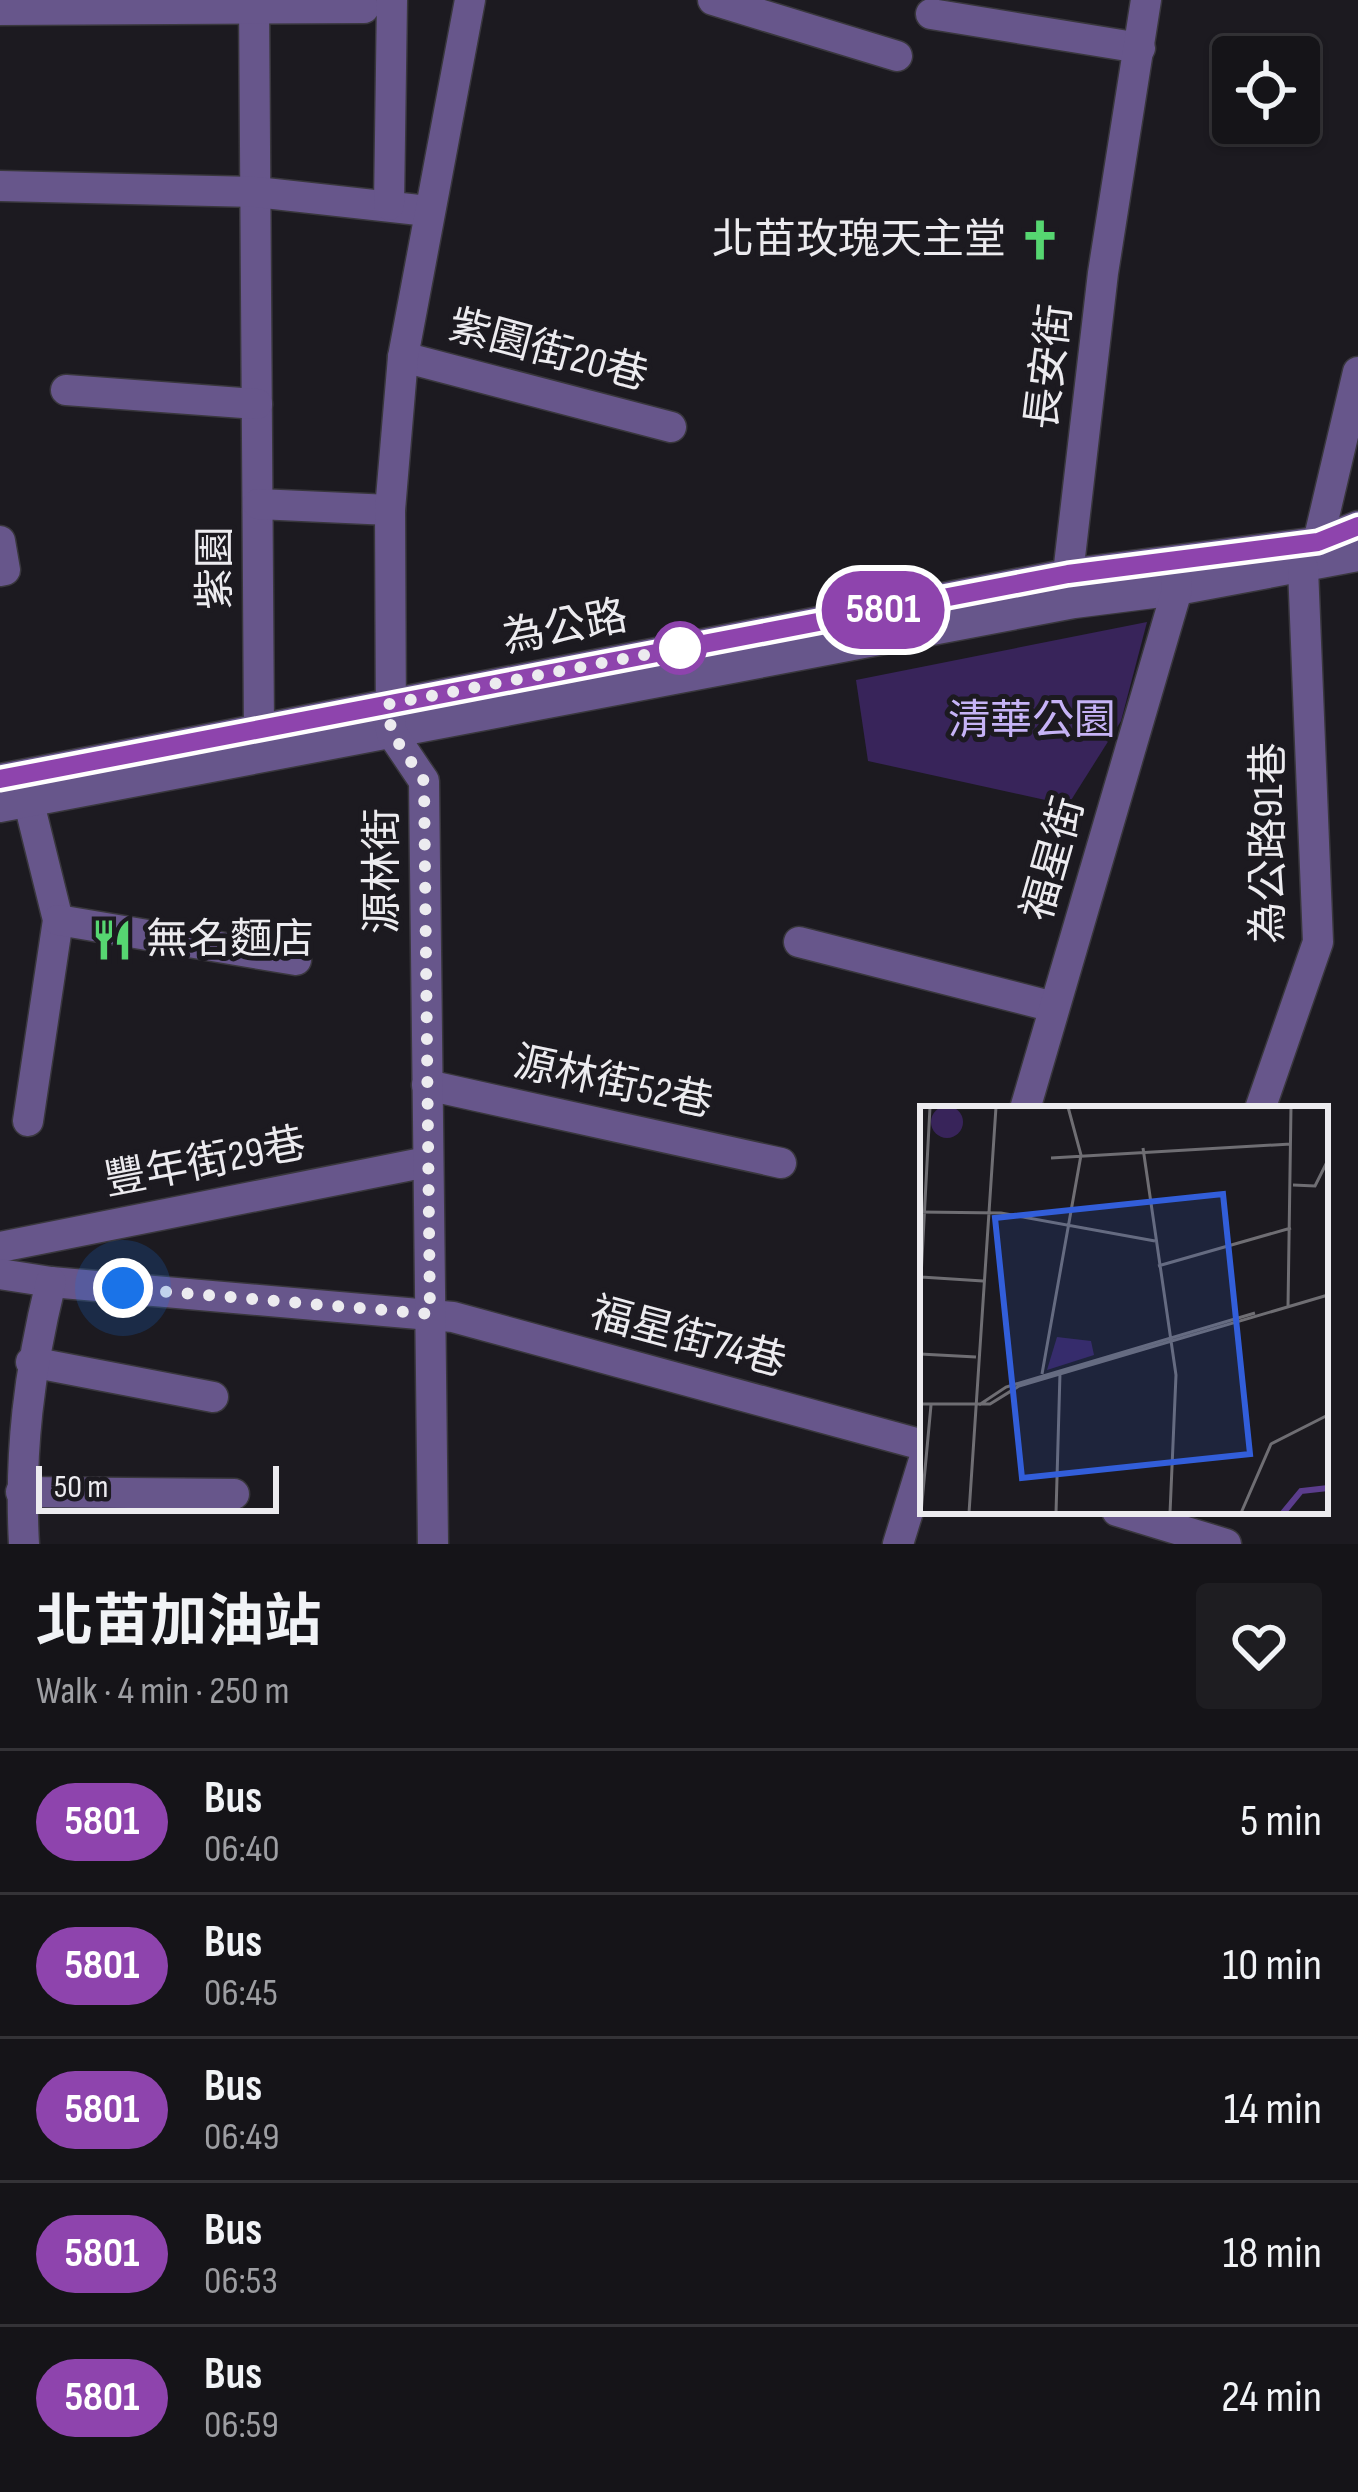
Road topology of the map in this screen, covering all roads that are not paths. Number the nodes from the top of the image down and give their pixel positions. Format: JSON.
{"nodes":[{"id":1,"x":470,"y":0,"type":"edge"},
{"id":2,"x":713,"y":0,"type":"edge"},
{"id":3,"x":1146,"y":0,"type":"edge"},
{"id":4,"x":254,"y":4,"type":"edge"},
{"id":5,"x":378,"y":4,"type":"edge"},
{"id":6,"x":0,"y":10,"type":"edge"},
{"id":7,"x":931,"y":14,"type":"dead end"},
{"id":8,"x":1140,"y":48,"type":"junction"},
{"id":9,"x":897,"y":56,"type":"dead end"},
{"id":10,"x":0,"y":186,"type":"edge"},
{"id":11,"x":256,"y":192,"type":"junction"},
{"id":12,"x":389,"y":205,"type":"junction"},
{"id":13,"x":428,"y":211,"type":"junction"},
{"id":14,"x":403,"y":357,"type":"junction"},
{"id":15,"x":1358,"y":372,"type":"edge"},
{"id":16,"x":66,"y":390,"type":"dead end"},
{"id":17,"x":257,"y":404,"type":"junction"},
{"id":18,"x":671,"y":427,"type":"dead end"},
{"id":19,"x":258,"y":505,"type":"junction"},
{"id":20,"x":390,"y":510,"type":"junction"},
{"id":21,"x":1358,"y":526,"type":"edge"},
{"id":22,"x":0,"y":542,"type":"edge"},
{"id":23,"x":1310,"y":555,"type":"junction"},
{"id":24,"x":1358,"y":556,"type":"edge"},
{"id":25,"x":0,"y":571,"type":"edge"},
{"id":26,"x":1176,"y":576,"type":"junction"},
{"id":27,"x":1071,"y":588,"type":"junction"},
{"id":28,"x":390,"y":718,"type":"junction"},
{"id":29,"x":262,"y":744,"type":"junction"},
{"id":30,"x":13,"y":791,"type":"edge"},
{"id":31,"x":58,"y":920,"type":"junction"},
{"id":32,"x":799,"y":942,"type":"dead end"},
{"id":33,"x":296,"y":960,"type":"dead end"},
{"id":34,"x":1054,"y":1007,"type":"junction"},
{"id":35,"x":427,"y":1085,"type":"junction"},
{"id":36,"x":1026,"y":1106,"type":"edge"},
{"id":37,"x":1261,"y":1106,"type":"edge"},
{"id":38,"x":28,"y":1121,"type":"dead end"},
{"id":39,"x":427,"y":1162,"type":"junction"},
{"id":40,"x":781,"y":1163,"type":"dead end"},
{"id":41,"x":0,"y":1247,"type":"edge"},
{"id":42,"x":0,"y":1274,"type":"edge"},
{"id":43,"x":51,"y":1282,"type":"junction"},
{"id":44,"x":430,"y":1314,"type":"junction"},
{"id":45,"x":31,"y":1362,"type":"junction"},
{"id":46,"x":213,"y":1397,"type":"dead end"},
{"id":47,"x":13,"y":1427,"type":"edge"},
{"id":48,"x":920,"y":1444,"type":"edge"},
{"id":49,"x":920,"y":1473,"type":"edge"},
{"id":50,"x":21,"y":1492,"type":"junction"},
{"id":51,"x":234,"y":1494,"type":"dead end"},
{"id":52,"x":1127,"y":1514,"type":"edge"},
{"id":53,"x":1171,"y":1528,"type":"edge"},
{"id":54,"x":24,"y":1544,"type":"edge"},
{"id":55,"x":434,"y":1544,"type":"edge"},
{"id":56,"x":898,"y":1544,"type":"edge"},
{"id":57,"x":1226,"y":1544,"type":"edge"}],
"edges":[{"from":1,"to":13,"type":"street"},
{"from":2,"to":9,"type":"street"},
{"from":3,"to":8,"type":"street","name":"長安街"},
{"from":4,"to":5,"type":"street"},
{"from":4,"to":6,"type":"street"},
{"from":4,"to":11,"type":"street","name":"紫園"},
{"from":5,"to":12,"type":"street"},
{"from":7,"to":8,"type":"street"},
{"from":8,"to":27,"type":"street","name":"長安街"},
{"from":10,"to":11,"type":"street"},
{"from":11,"to":12,"type":"street"},
{"from":11,"to":17,"type":"street","name":"紫園"},
{"from":12,"to":13,"type":"street"},
{"from":13,"to":14,"type":"street"},
{"from":14,"to":18,"type":"street","name":"紫園街20巷"},
{"from":14,"to":20,"type":"street"},
{"from":15,"to":23,"type":"street","name":"為公路91巷"},
{"from":16,"to":17,"type":"street"},
{"from":17,"to":19,"type":"street","name":"紫園"},
{"from":19,"to":20,"type":"street"},
{"from":19,"to":29,"type":"street","name":"紫園"},
{"from":20,"to":28,"type":"street"},
{"from":21,"to":23,"type":"street","name":"為公路"},
{"from":22,"to":25,"type":"street"},
{"from":23,"to":24,"type":"street","name":"為公路"},
{"from":23,"to":26,"type":"street","name":"為公路"},
{"from":23,"to":37,"type":"street","name":"為公路91巷"},
{"from":26,"to":27,"type":"street","name":"為公路"},
{"from":26,"to":34,"type":"street","name":"福星街"},
{"from":27,"to":28,"type":"street","name":"為公路"},
{"from":28,"to":29,"type":"street","name":"為公路"},
{"from":28,"to":35,"type":"street","name":"源林街"},
{"from":29,"to":30,"type":"street","name":"為公路"},
{"from":30,"to":31,"type":"street"},
{"from":31,"to":33,"type":"street"},
{"from":31,"to":38,"type":"street"},
{"from":32,"to":34,"type":"street"},
{"from":34,"to":36,"type":"street","name":"福星街"},
{"from":35,"to":39,"type":"street","name":"源林街"},
{"from":35,"to":40,"type":"street","name":"源林街52巷"},
{"from":39,"to":41,"type":"street","name":"豐年街29巷"},
{"from":39,"to":44,"type":"street","name":"源林街"},
{"from":42,"to":43,"type":"street","name":"福星街74巷"},
{"from":43,"to":44,"type":"street","name":"福星街74巷"},
{"from":43,"to":45,"type":"street"},
{"from":44,"to":48,"type":"street","name":"福星街74巷"},
{"from":44,"to":55,"type":"street","name":"源林街"},
{"from":45,"to":46,"type":"street"},
{"from":45,"to":47,"type":"street"},
{"from":47,"to":50,"type":"street"},
{"from":49,"to":56,"type":"street"},
{"from":50,"to":51,"type":"street"},
{"from":50,"to":54,"type":"street"},
{"from":52,"to":53,"type":"street"},
{"from":53,"to":57,"type":"street"}]}
